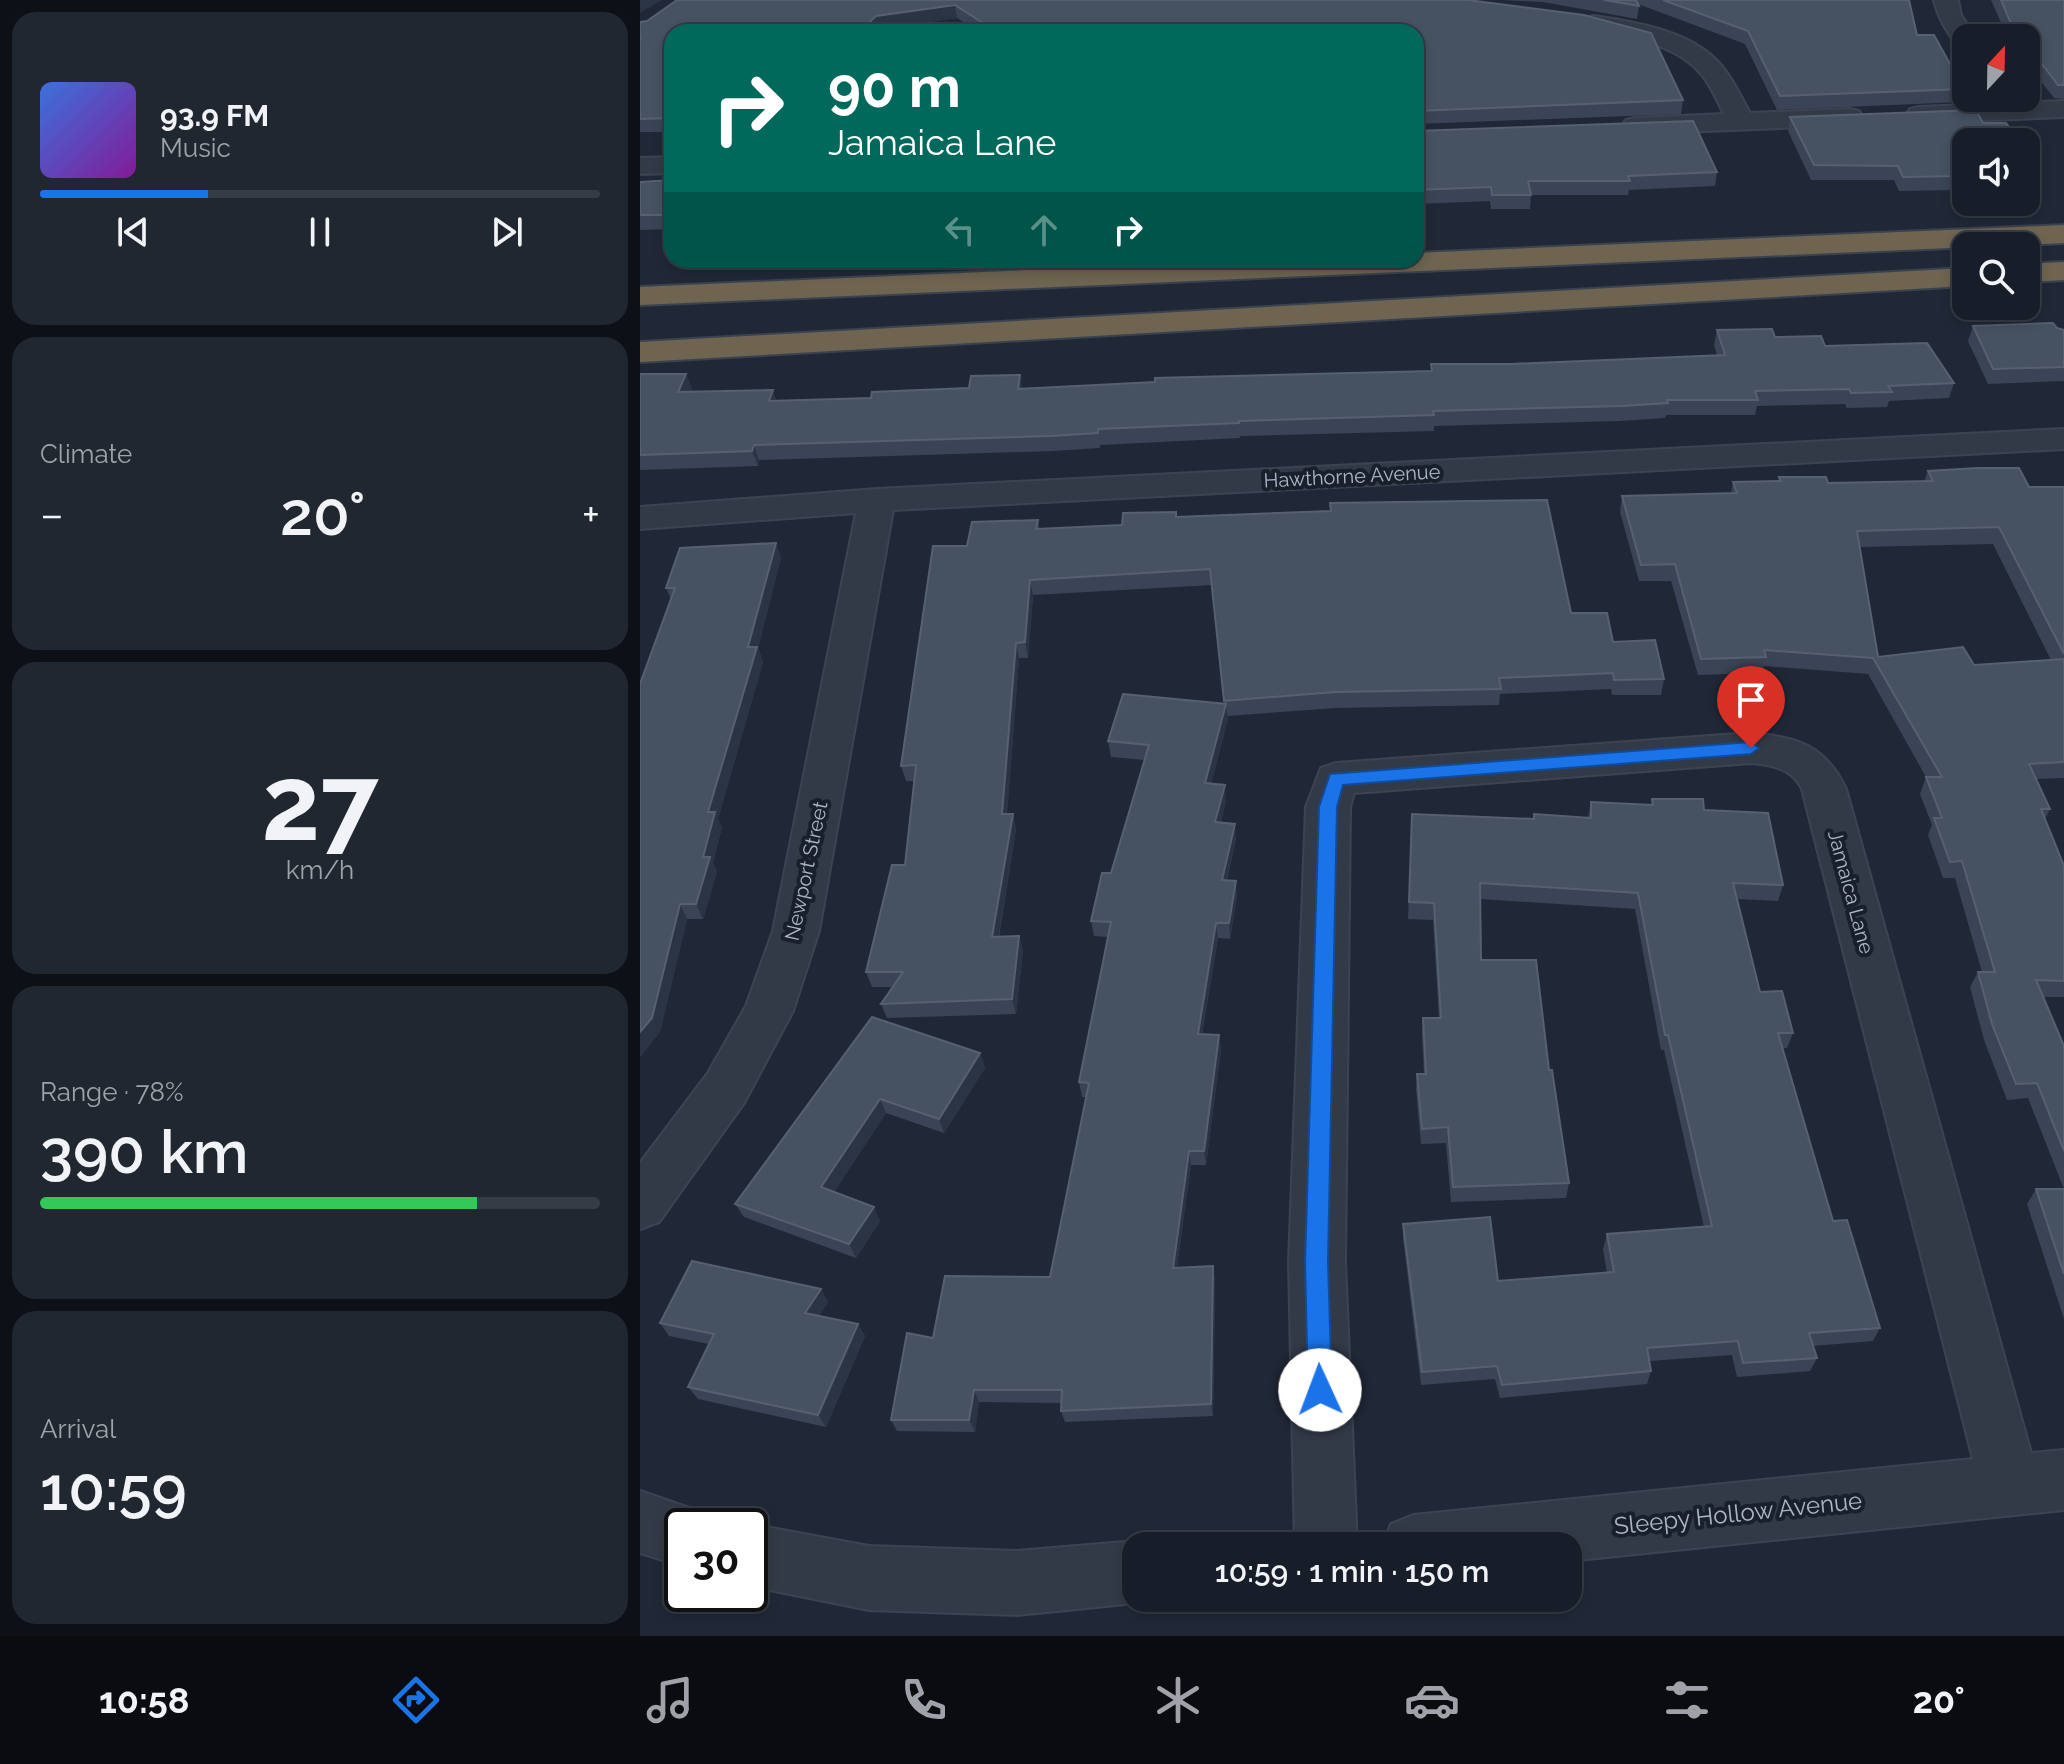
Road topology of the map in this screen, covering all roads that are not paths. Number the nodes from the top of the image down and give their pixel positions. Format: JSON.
{"nodes":[{"id":1,"x":1946,"y":0,"type":"edge"},
{"id":2,"x":1567,"y":18,"type":"edge"},
{"id":3,"x":1955,"y":24,"type":"edge"},
{"id":4,"x":2040,"y":107,"type":"edge"},
{"id":5,"x":2064,"y":109,"type":"edge"},
{"id":6,"x":1952,"y":110,"type":"edge"},
{"id":7,"x":1742,"y":122,"type":"junction"},
{"id":8,"x":1602,"y":128,"type":"edge"},
{"id":9,"x":664,"y":165,"type":"edge"},
{"id":10,"x":640,"y":166,"type":"edge"},
{"id":11,"x":2064,"y":234,"type":"edge"},
{"id":12,"x":1424,"y":263,"type":"edge"},
{"id":13,"x":1324,"y":268,"type":"edge"},
{"id":14,"x":2064,"y":271,"type":"edge"},
{"id":15,"x":2040,"y":272,"type":"edge"},
{"id":16,"x":1952,"y":278,"type":"edge"},
{"id":17,"x":2040,"y":288,"type":"edge"},
{"id":18,"x":2064,"y":288,"type":"edge"},
{"id":19,"x":1952,"y":290,"type":"edge"},
{"id":20,"x":640,"y":296,"type":"edge"},
{"id":21,"x":1640,"y":296,"type":"junction"},
{"id":22,"x":640,"y":352,"type":"edge"},
{"id":23,"x":2064,"y":439,"type":"edge"},
{"id":24,"x":877,"y":500,"type":"junction"},
{"id":25,"x":640,"y":518,"type":"edge"},
{"id":26,"x":640,"y":1205,"type":"edge"},
{"id":27,"x":2037,"y":1482,"type":"edge"},
{"id":28,"x":640,"y":1522,"type":"edge"},
{"id":29,"x":664,"y":1529,"type":"edge"},
{"id":30,"x":1326,"y":1532,"type":"edge"},
{"id":31,"x":1550,"y":1532,"type":"edge"},
{"id":32,"x":768,"y":1558,"type":"edge"},
{"id":33,"x":1122,"y":1573,"type":"edge"}],
"edges":[{"from":1,"to":3,"type":"street"},
{"from":2,"to":7,"type":"street"},
{"from":4,"to":5,"type":"street"},
{"from":6,"to":7,"type":"street"},
{"from":7,"to":8,"type":"street"},
{"from":9,"to":10,"type":"street"},
{"from":11,"to":12,"type":"highway"},
{"from":13,"to":20,"type":"highway"},
{"from":14,"to":15,"type":"highway"},
{"from":16,"to":21,"type":"highway"},
{"from":17,"to":18,"type":"highway"},
{"from":19,"to":21,"type":"highway"},
{"from":21,"to":22,"type":"highway"},
{"from":23,"to":24,"type":"street","name":"Hawthorne Avenue"},
{"from":24,"to":25,"type":"street","name":"Hawthorne Avenue"},
{"from":24,"to":26,"type":"street","name":"Newport Street"},
{"from":27,"to":30,"type":"street","name":"Jamaica Lane"},
{"from":27,"to":31,"type":"street","name":"Sleepy Hollow Avenue"},
{"from":28,"to":29,"type":"street"},
{"from":32,"to":33,"type":"street"}]}
